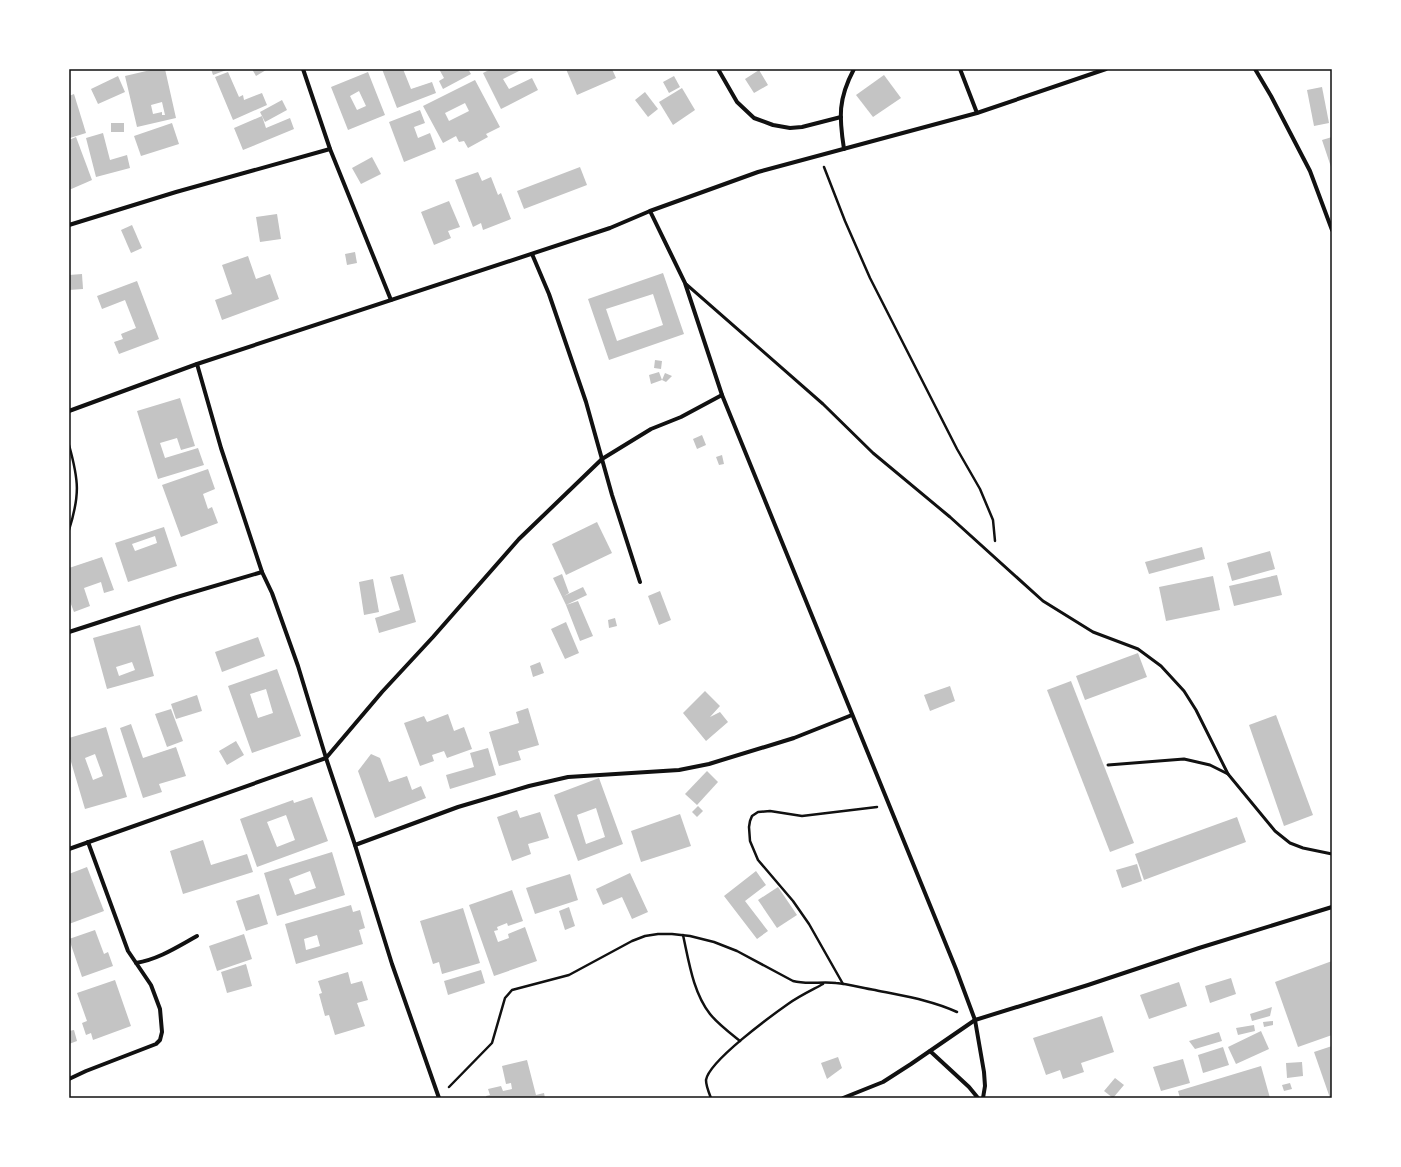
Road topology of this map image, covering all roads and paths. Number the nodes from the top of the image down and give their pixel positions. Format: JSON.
{"nodes":[{"id":1,"x":303,"y":69,"type":"edge"},
{"id":2,"x":718,"y":69,"type":"edge"},
{"id":3,"x":854,"y":69,"type":"edge"},
{"id":4,"x":960,"y":69,"type":"edge"},
{"id":5,"x":1106,"y":69,"type":"edge"},
{"id":6,"x":1255,"y":69,"type":"edge"},
{"id":7,"x":977,"y":113,"type":"junction"},
{"id":8,"x":840,"y":117,"type":"junction"},
{"id":9,"x":330,"y":148,"type":"junction"},
{"id":10,"x":844,"y":149,"type":"junction"},
{"id":11,"x":820,"y":156,"type":"junction"},
{"id":12,"x":650,"y":211,"type":"junction"},
{"id":13,"x":69,"y":225,"type":"edge"},
{"id":14,"x":1332,"y":230,"type":"edge"},
{"id":15,"x":532,"y":254,"type":"junction"},
{"id":16,"x":685,"y":283,"type":"junction"},
{"id":17,"x":391,"y":300,"type":"junction"},
{"id":18,"x":197,"y":364,"type":"junction"},
{"id":19,"x":722,"y":395,"type":"junction"},
{"id":20,"x":69,"y":411,"type":"edge"},
{"id":21,"x":69,"y":445,"type":"edge"},
{"id":22,"x":602,"y":458,"type":"junction"},
{"id":23,"x":69,"y":530,"type":"edge"},
{"id":24,"x":997,"y":559,"type":"junction"},
{"id":25,"x":262,"y":572,"type":"junction"},
{"id":26,"x":640,"y":582,"type":"dead end"},
{"id":27,"x":69,"y":632,"type":"edge"},
{"id":28,"x":852,"y":715,"type":"junction"},
{"id":29,"x":326,"y":758,"type":"junction"},
{"id":30,"x":1108,"y":765,"type":"dead end"},
{"id":31,"x":1228,"y":774,"type":"junction"},
{"id":32,"x":889,"y":805,"type":"junction"},
{"id":33,"x":88,"y":842,"type":"junction"},
{"id":34,"x":355,"y":845,"type":"junction"},
{"id":35,"x":69,"y":849,"type":"edge"},
{"id":36,"x":1332,"y":854,"type":"edge"},
{"id":37,"x":1332,"y":907,"type":"edge"},
{"id":38,"x":683,"y":935,"type":"junction"},
{"id":39,"x":197,"y":936,"type":"dead end"},
{"id":40,"x":136,"y":963,"type":"junction"},
{"id":41,"x":825,"y":983,"type":"junction"},
{"id":42,"x":843,"y":984,"type":"junction"},
{"id":43,"x":975,"y":1020,"type":"junction"},
{"id":44,"x":740,"y":1041,"type":"junction"},
{"id":45,"x":930,"y":1051,"type":"junction"},
{"id":46,"x":69,"y":1079,"type":"edge"},
{"id":47,"x":439,"y":1098,"type":"edge"},
{"id":48,"x":711,"y":1098,"type":"edge"},
{"id":49,"x":843,"y":1098,"type":"edge"},
{"id":50,"x":978,"y":1098,"type":"edge"},
{"id":51,"x":983,"y":1098,"type":"edge"}],
"edges":[{"from":1,"to":9,"type":"street"},
{"from":2,"to":8,"type":"street"},
{"from":3,"to":8,"type":"street"},
{"from":4,"to":7,"type":"street"},
{"from":5,"to":7,"type":"street"},
{"from":6,"to":14,"type":"street"},
{"from":7,"to":10,"type":"street"},
{"from":8,"to":10,"type":"street"},
{"from":9,"to":13,"type":"street"},
{"from":9,"to":17,"type":"street"},
{"from":10,"to":11,"type":"street"},
{"from":11,"to":12,"type":"street"},
{"from":11,"to":24,"type":"path"},
{"from":12,"to":15,"type":"street"},
{"from":12,"to":16,"type":"street"},
{"from":15,"to":17,"type":"street"},
{"from":15,"to":22,"type":"street"},
{"from":16,"to":19,"type":"street"},
{"from":16,"to":24,"type":"lane"},
{"from":17,"to":18,"type":"street"},
{"from":18,"to":20,"type":"street"},
{"from":18,"to":25,"type":"street"},
{"from":19,"to":22,"type":"street"},
{"from":19,"to":28,"type":"street"},
{"from":21,"to":23,"type":"path"},
{"from":22,"to":26,"type":"street"},
{"from":22,"to":29,"type":"street"},
{"from":24,"to":31,"type":"lane"},
{"from":25,"to":27,"type":"street"},
{"from":25,"to":29,"type":"street"},
{"from":28,"to":32,"type":"street"},
{"from":28,"to":34,"type":"street"},
{"from":29,"to":33,"type":"street"},
{"from":29,"to":34,"type":"street"},
{"from":30,"to":31,"type":"lane"},
{"from":31,"to":36,"type":"lane"},
{"from":32,"to":42,"type":"path"},
{"from":32,"to":43,"type":"street"},
{"from":33,"to":35,"type":"street"},
{"from":33,"to":40,"type":"street"},
{"from":34,"to":47,"type":"street"},
{"from":37,"to":43,"type":"street"},
{"from":38,"to":41,"type":"path"},
{"from":38,"to":44,"type":"path"},
{"from":38,"to":47,"type":"path"},
{"from":39,"to":40,"type":"street"},
{"from":40,"to":46,"type":"street"},
{"from":41,"to":42,"type":"path"},
{"from":41,"to":44,"type":"path"},
{"from":42,"to":43,"type":"path"},
{"from":43,"to":45,"type":"street"},
{"from":43,"to":51,"type":"street"},
{"from":44,"to":48,"type":"path"},
{"from":45,"to":49,"type":"street"},
{"from":45,"to":50,"type":"street"}]}
